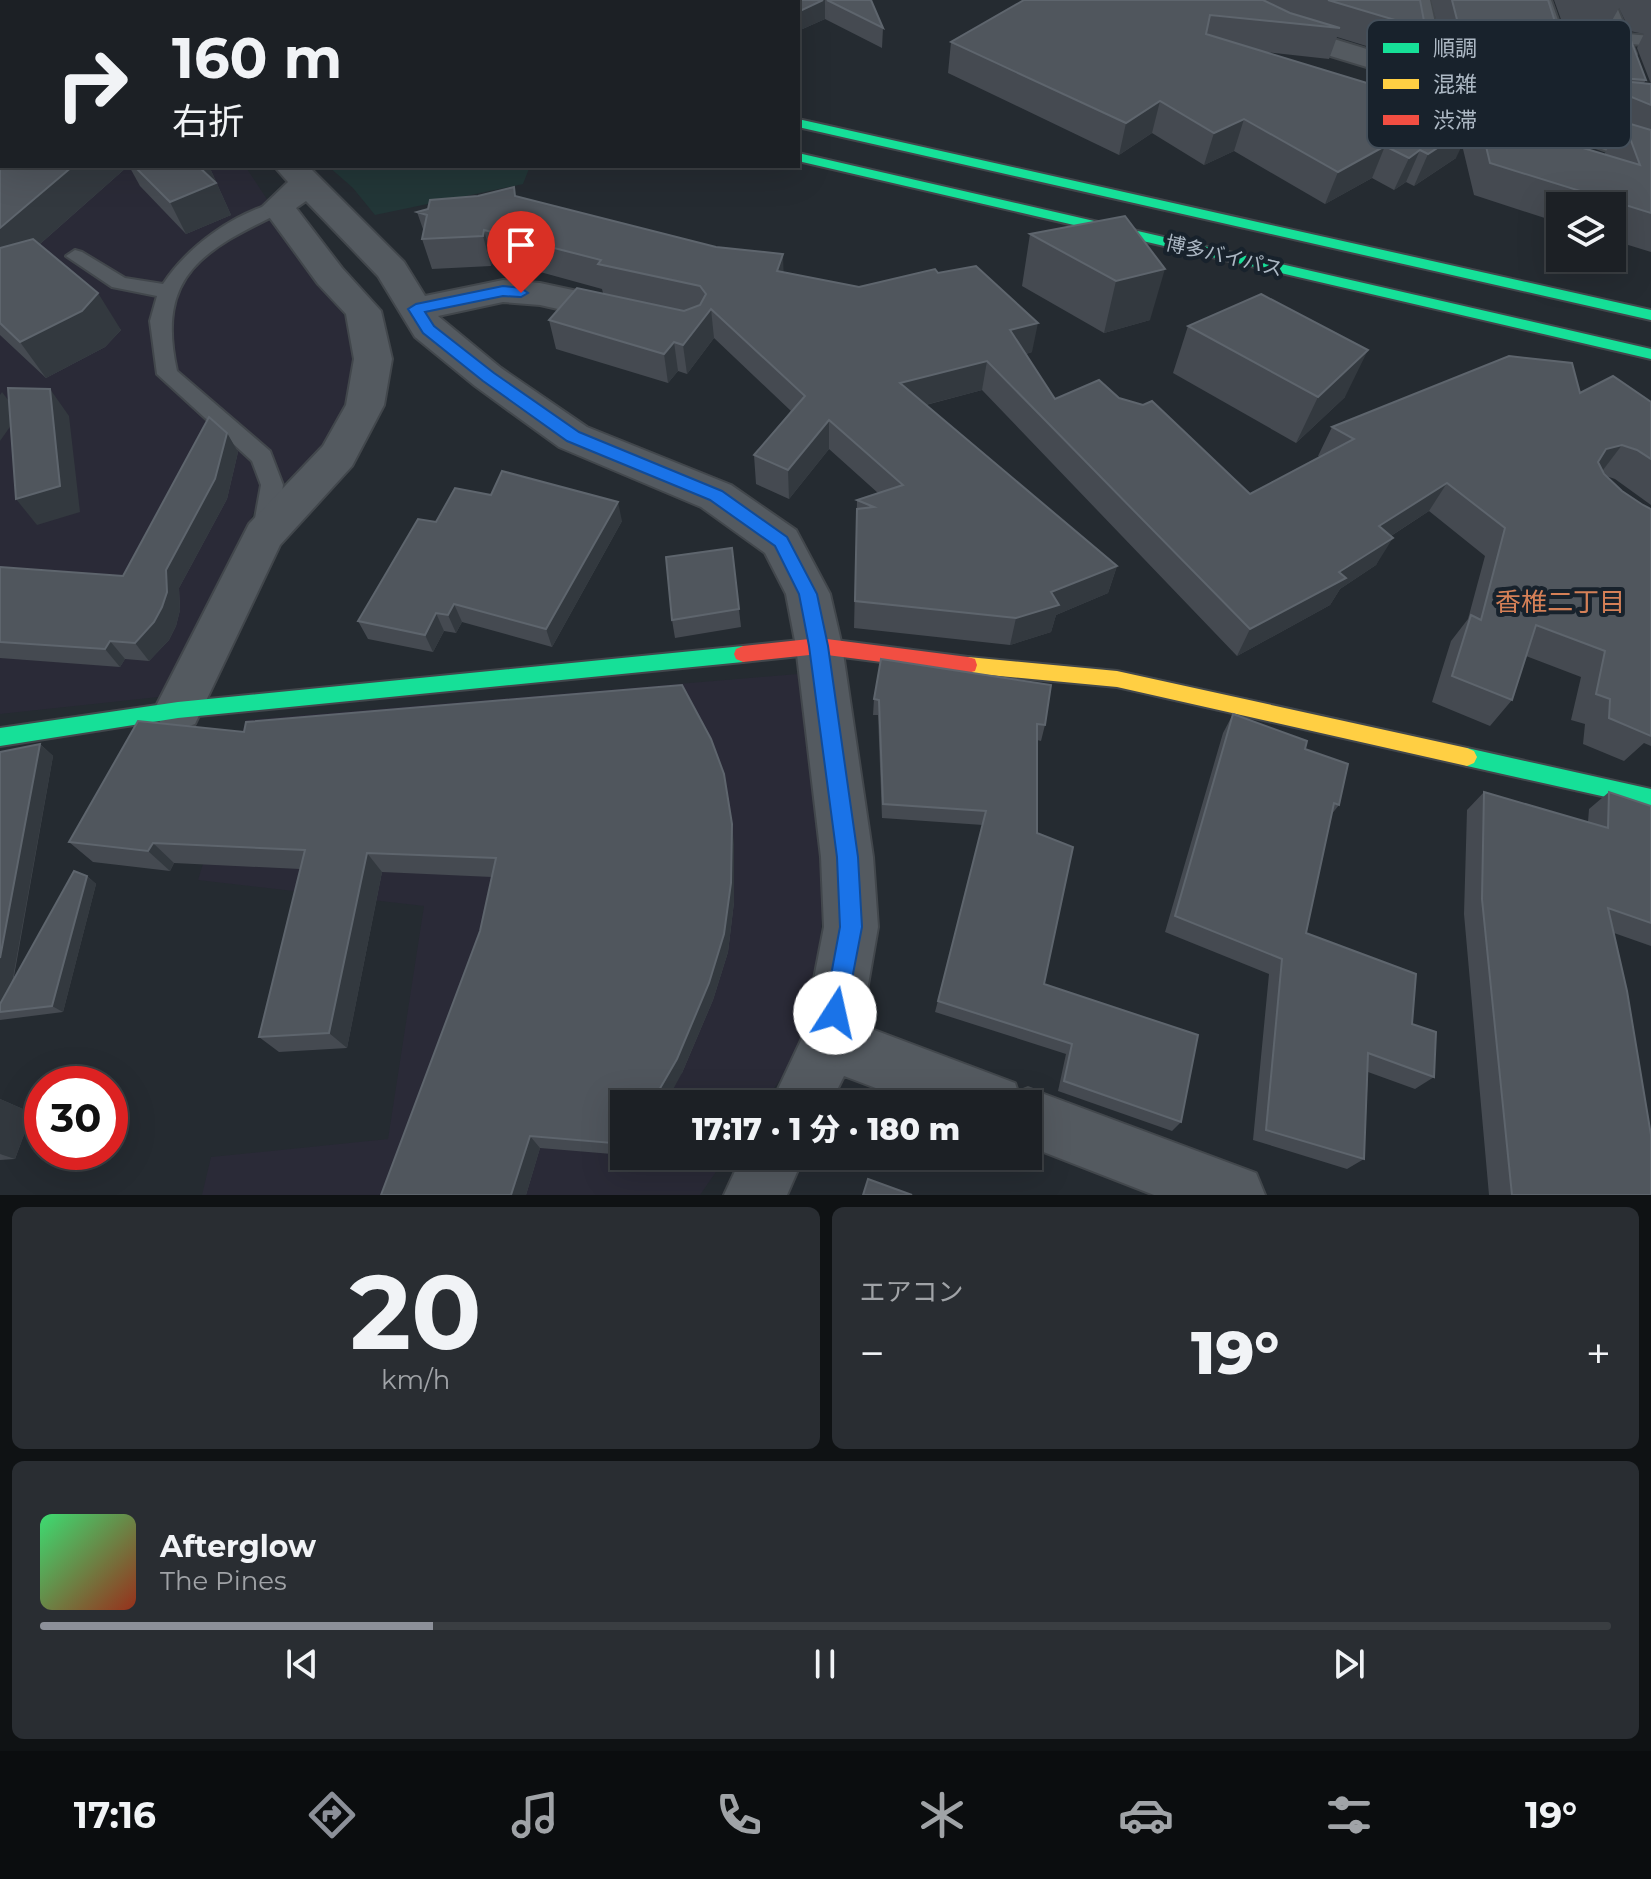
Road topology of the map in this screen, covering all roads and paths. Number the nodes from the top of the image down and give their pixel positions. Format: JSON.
{"nodes":[{"id":1,"x":1417,"y":0,"type":"edge"},
{"id":2,"x":1538,"y":0,"type":"edge"},
{"id":3,"x":1607,"y":0,"type":"edge"},
{"id":4,"x":1223,"y":1,"type":"edge"},
{"id":5,"x":1421,"y":20,"type":"edge"},
{"id":6,"x":1544,"y":20,"type":"edge"},
{"id":7,"x":1615,"y":20,"type":"edge"},
{"id":8,"x":1631,"y":39,"type":"edge"},
{"id":9,"x":1651,"y":41,"type":"edge"},
{"id":10,"x":1367,"y":53,"type":"edge"},
{"id":11,"x":1631,"y":61,"type":"edge"},
{"id":12,"x":1633,"y":67,"type":"edge"},
{"id":13,"x":800,"y":123,"type":"edge"},
{"id":14,"x":1631,"y":148,"type":"edge"},
{"id":15,"x":800,"y":157,"type":"edge"},
{"id":16,"x":1651,"y":158,"type":"edge"},
{"id":17,"x":292,"y":185,"type":"edge"},
{"id":18,"x":75,"y":256,"type":"dead end"},
{"id":19,"x":169,"y":290,"type":"junction"},
{"id":20,"x":416,"y":309,"type":"junction"},
{"id":21,"x":1651,"y":315,"type":"edge"},
{"id":22,"x":658,"y":319,"type":"edge"},
{"id":23,"x":1651,"y":354,"type":"edge"},
{"id":24,"x":264,"y":535,"type":"junction"},
{"id":25,"x":819,"y":646,"type":"junction"},
{"id":26,"x":178,"y":710,"type":"junction"},
{"id":27,"x":0,"y":737,"type":"edge"},
{"id":28,"x":1651,"y":798,"type":"edge"},
{"id":29,"x":830,"y":1042,"type":"junction"},
{"id":30,"x":807,"y":1090,"type":"edge"},
{"id":31,"x":957,"y":1090,"type":"edge"},
{"id":32,"x":1042,"y":1122,"type":"edge"},
{"id":33,"x":767,"y":1170,"type":"edge"},
{"id":34,"x":755,"y":1195,"type":"edge"},
{"id":35,"x":1234,"y":1195,"type":"edge"}],
"edges":[{"from":1,"to":5,"type":"street"},
{"from":2,"to":6,"type":"street"},
{"from":3,"to":7,"type":"lane"},
{"from":4,"to":10,"type":"street"},
{"from":8,"to":9,"type":"lane"},
{"from":11,"to":12,"type":"lane"},
{"from":13,"to":21,"type":"main road","name":"博多バイパス"},
{"from":14,"to":16,"type":"street"},
{"from":15,"to":23,"type":"main road","name":"博多バイパス"},
{"from":17,"to":19,"type":"lane"},
{"from":17,"to":20,"type":"street"},
{"from":17,"to":24,"type":"street"},
{"from":18,"to":19,"type":"lane"},
{"from":19,"to":24,"type":"lane"},
{"from":20,"to":22,"type":"street"},
{"from":20,"to":25,"type":"street"},
{"from":24,"to":26,"type":"street"},
{"from":25,"to":26,"type":"main road"},
{"from":25,"to":28,"type":"main road"},
{"from":25,"to":29,"type":"street"},
{"from":26,"to":27,"type":"main road"},
{"from":29,"to":30,"type":"street"},
{"from":29,"to":31,"type":"street"},
{"from":32,"to":35,"type":"street"},
{"from":33,"to":34,"type":"street"}]}
